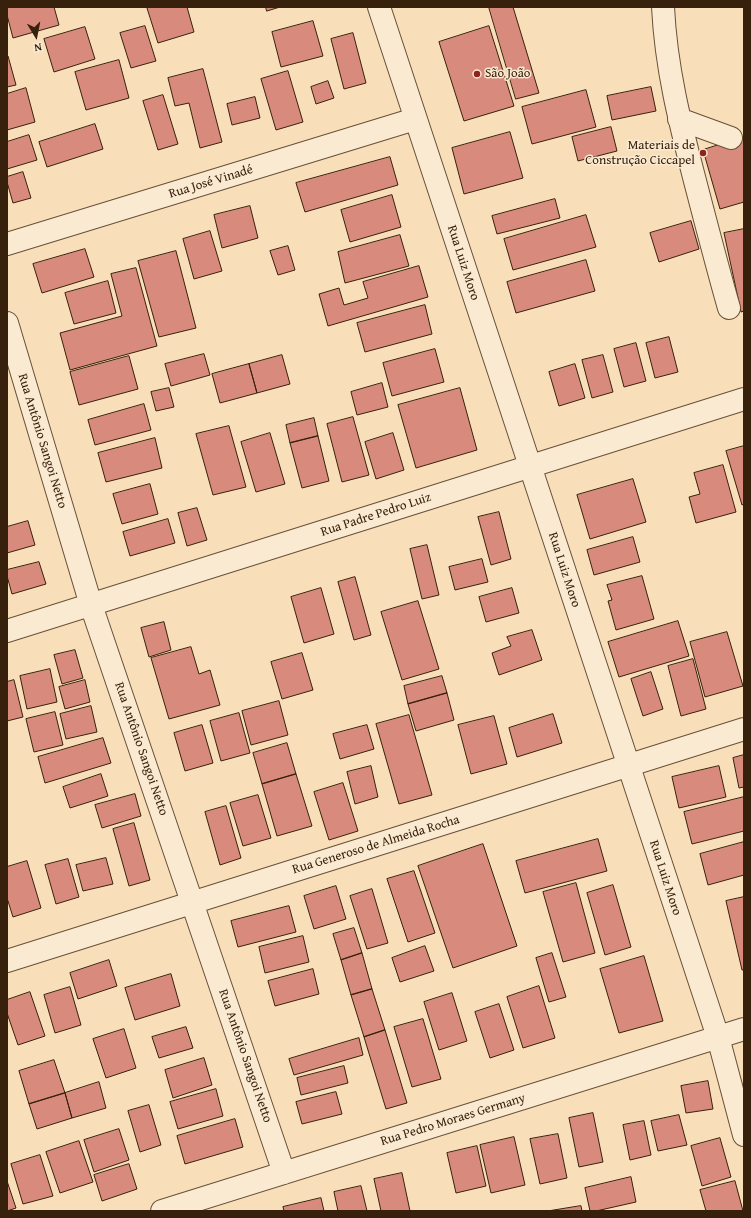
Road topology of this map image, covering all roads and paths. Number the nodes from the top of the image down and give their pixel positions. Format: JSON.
{"nodes":[{"id":1,"x":379,"y":7,"type":"edge"},
{"id":2,"x":663,"y":7,"type":"edge"},
{"id":3,"x":415,"y":119,"type":"junction"},
{"id":4,"x":679,"y":119,"type":"junction"},
{"id":5,"x":731,"y":138,"type":"dead end"},
{"id":6,"x":7,"y":244,"type":"edge"},
{"id":7,"x":729,"y":308,"type":"dead end"},
{"id":8,"x":7,"y":323,"type":"edge"},
{"id":9,"x":744,"y":399,"type":"edge"},
{"id":10,"x":530,"y":466,"type":"junction"},
{"id":11,"x":92,"y":604,"type":"junction"},
{"id":12,"x":7,"y":631,"type":"edge"},
{"id":13,"x":744,"y":729,"type":"edge"},
{"id":14,"x":628,"y":766,"type":"junction"},
{"id":15,"x":193,"y":903,"type":"junction"},
{"id":16,"x":7,"y":961,"type":"edge"},
{"id":17,"x":744,"y":1028,"type":"edge"},
{"id":18,"x":718,"y":1037,"type":"junction"},
{"id":19,"x":744,"y":1135,"type":"edge"},
{"id":20,"x":284,"y":1173,"type":"junction"},
{"id":21,"x":162,"y":1211,"type":"edge"}],
"edges":[{"from":1,"to":3,"type":"street","name":"Rua Luiz Moro"},
{"from":2,"to":4,"type":"street"},
{"from":3,"to":6,"type":"street","name":"Rua José Vinadé"},
{"from":3,"to":10,"type":"street","name":"Rua Luiz Moro"},
{"from":4,"to":5,"type":"street"},
{"from":4,"to":7,"type":"street"},
{"from":8,"to":11,"type":"street","name":"Rua Antônio Sangoi Netto"},
{"from":9,"to":10,"type":"street","name":"Rua Padre Pedro Luiz"},
{"from":10,"to":11,"type":"street","name":"Rua Padre Pedro Luiz"},
{"from":10,"to":14,"type":"street","name":"Rua Luiz Moro"},
{"from":11,"to":12,"type":"street","name":"Rua Padre Pedro Luiz"},
{"from":11,"to":15,"type":"street","name":"Rua Antônio Sangoi Netto"},
{"from":13,"to":14,"type":"street","name":"Rua Generoso de Almeida Rocha"},
{"from":14,"to":15,"type":"street","name":"Rua Generoso de Almeida Rocha"},
{"from":14,"to":18,"type":"street","name":"Rua Luiz Moro"},
{"from":15,"to":16,"type":"street","name":"Rua Generoso de Almeida Rocha"},
{"from":15,"to":20,"type":"street","name":"Rua Antônio Sangoi Netto"},
{"from":17,"to":18,"type":"street","name":"Rua Pedro Moraes Germany"},
{"from":18,"to":19,"type":"street","name":"Rua Luiz Moro"},
{"from":18,"to":20,"type":"street","name":"Rua Pedro Moraes Germany"},
{"from":20,"to":21,"type":"street","name":"Rua Pedro Moraes Germany"}]}
